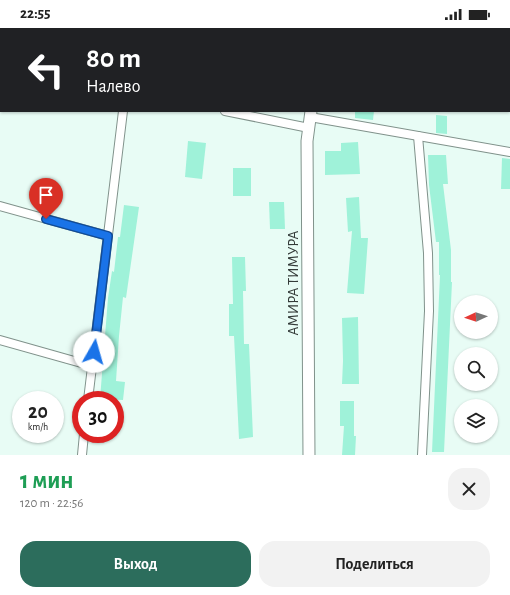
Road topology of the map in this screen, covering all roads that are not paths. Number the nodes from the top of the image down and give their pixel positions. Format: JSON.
{"nodes":[{"id":1,"x":510,"y":28,"type":"edge"},
{"id":2,"x":510,"y":73,"type":"edge"},
{"id":3,"x":123,"y":112,"type":"edge"},
{"id":4,"x":236,"y":112,"type":"edge"},
{"id":5,"x":310,"y":119,"type":"edge"},
{"id":6,"x":418,"y":136,"type":"junction"},
{"id":7,"x":510,"y":152,"type":"edge"},
{"id":8,"x":0,"y":206,"type":"edge"},
{"id":9,"x":108,"y":236,"type":"junction"},
{"id":10,"x":0,"y":340,"type":"edge"},
{"id":11,"x":92,"y":366,"type":"junction"},
{"id":12,"x":89,"y":391,"type":"edge"},
{"id":13,"x":83,"y":443,"type":"edge"},
{"id":14,"x":82,"y":455,"type":"edge"},
{"id":15,"x":309,"y":455,"type":"edge"},
{"id":16,"x":422,"y":455,"type":"edge"}],
"edges":[{"from":1,"to":2,"type":"street"},
{"from":3,"to":9,"type":"street"},
{"from":4,"to":5,"type":"street"},
{"from":5,"to":6,"type":"street"},
{"from":5,"to":15,"type":"street","name":"АМИРА ТИМУРА"},
{"from":6,"to":7,"type":"street"},
{"from":6,"to":16,"type":"street"},
{"from":8,"to":9,"type":"street"},
{"from":9,"to":11,"type":"street"},
{"from":10,"to":11,"type":"street"},
{"from":11,"to":12,"type":"street"},
{"from":13,"to":14,"type":"street"}]}
